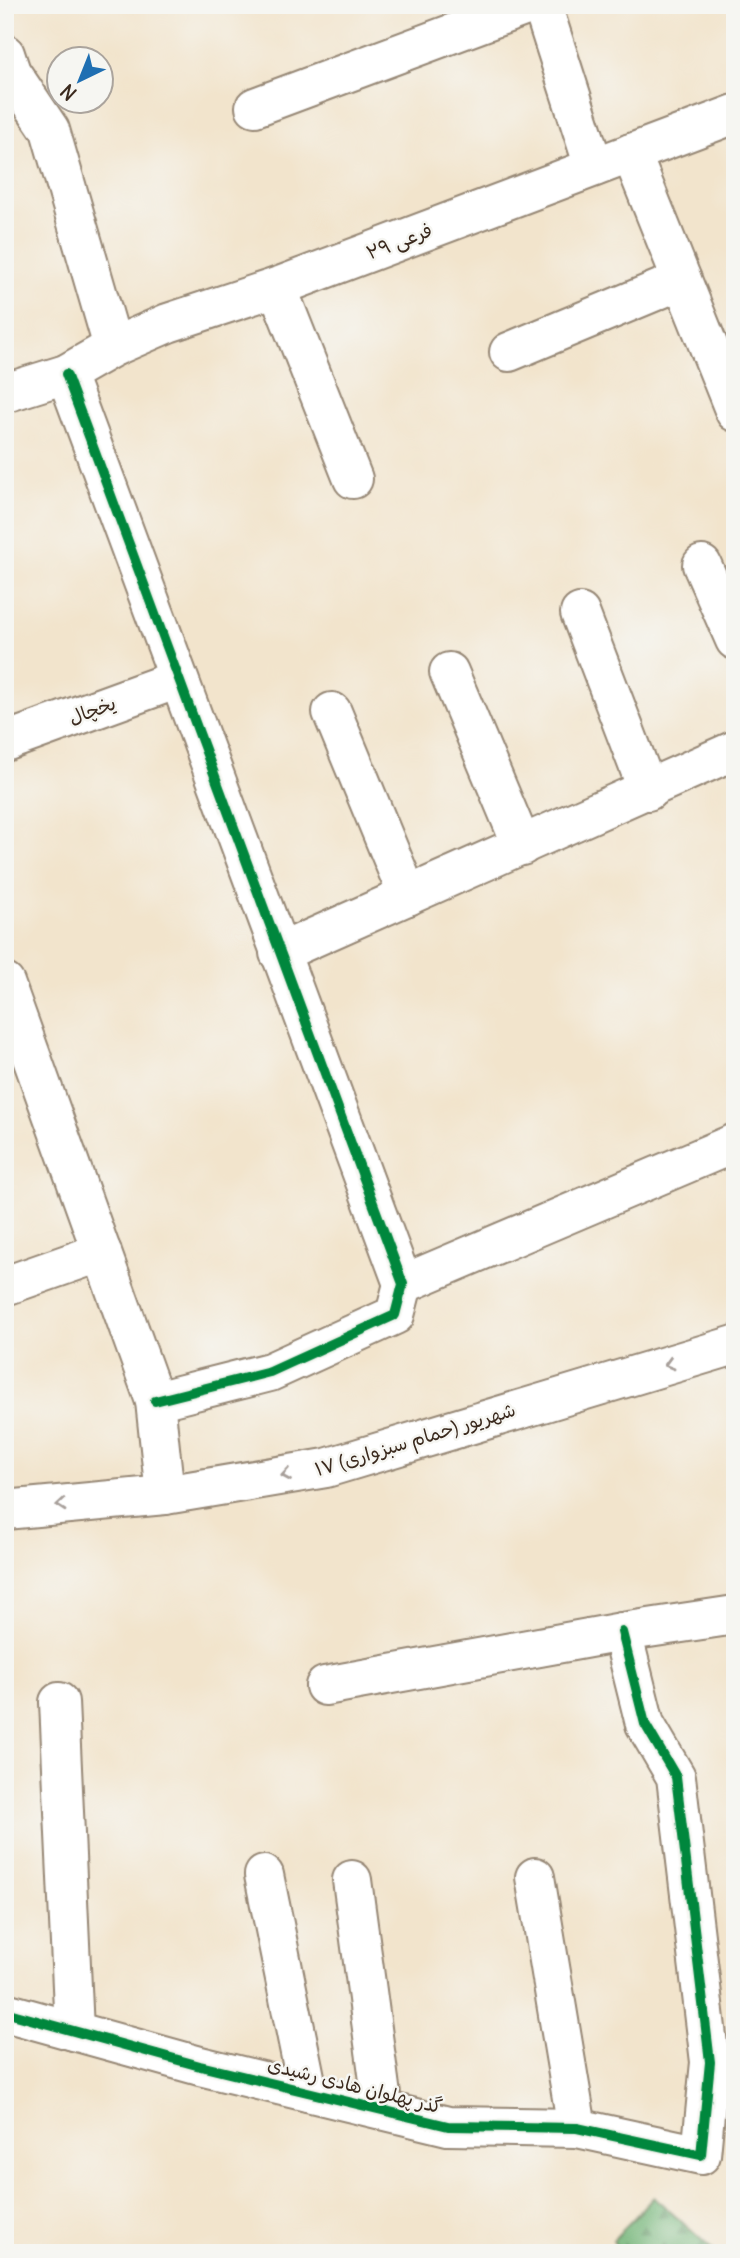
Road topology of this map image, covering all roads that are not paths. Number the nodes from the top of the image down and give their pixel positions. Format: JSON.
{"nodes":[{"id":1,"x":529,"y":5,"type":"edge"},
{"id":2,"x":542,"y":5,"type":"edge"},
{"id":3,"x":5,"y":54,"type":"edge"},
{"id":4,"x":255,"y":107,"type":"dead end"},
{"id":5,"x":735,"y":114,"type":"edge"},
{"id":6,"x":631,"y":153,"type":"junction"},
{"id":7,"x":594,"y":167,"type":"junction"},
{"id":8,"x":682,"y":280,"type":"junction"},
{"id":9,"x":277,"y":287,"type":"junction"},
{"id":10,"x":113,"y":347,"type":"junction"},
{"id":11,"x":509,"y":352,"type":"dead end"},
{"id":12,"x":66,"y":374,"type":"junction"},
{"id":13,"x":5,"y":393,"type":"edge"},
{"id":14,"x":735,"y":412,"type":"edge"},
{"id":15,"x":353,"y":480,"type":"dead end"},
{"id":16,"x":702,"y":565,"type":"dead end"},
{"id":17,"x":580,"y":613,"type":"dead end"},
{"id":18,"x":735,"y":640,"type":"edge"},
{"id":19,"x":449,"y":672,"type":"dead end"},
{"id":20,"x":178,"y":679,"type":"junction"},
{"id":21,"x":331,"y":712,"type":"dead end"},
{"id":22,"x":5,"y":742,"type":"edge"},
{"id":23,"x":735,"y":750,"type":"edge"},
{"id":24,"x":648,"y":791,"type":"junction"},
{"id":25,"x":522,"y":846,"type":"junction"},
{"id":26,"x":408,"y":896,"type":"junction"},
{"id":27,"x":279,"y":953,"type":"junction"},
{"id":28,"x":8,"y":998,"type":"edge"},
{"id":29,"x":735,"y":1143,"type":"edge"},
{"id":30,"x":102,"y":1252,"type":"junction"},
{"id":31,"x":403,"y":1284,"type":"junction"},
{"id":32,"x":5,"y":1286,"type":"edge"},
{"id":33,"x":735,"y":1345,"type":"edge"},
{"id":34,"x":155,"y":1401,"type":"junction"},
{"id":35,"x":165,"y":1495,"type":"junction"},
{"id":36,"x":5,"y":1510,"type":"edge"},
{"id":37,"x":735,"y":1615,"type":"edge"},
{"id":38,"x":622,"y":1632,"type":"junction"},
{"id":39,"x":325,"y":1686,"type":"dead end"},
{"id":40,"x":59,"y":1702,"type":"dead end"},
{"id":41,"x":264,"y":1875,"type":"dead end"},
{"id":42,"x":535,"y":1877,"type":"dead end"},
{"id":43,"x":352,"y":1880,"type":"dead end"},
{"id":44,"x":5,"y":2012,"type":"edge"},
{"id":45,"x":74,"y":2031,"type":"junction"},
{"id":46,"x":722,"y":2060,"type":"edge"},
{"id":47,"x":308,"y":2092,"type":"junction"},
{"id":48,"x":383,"y":2110,"type":"junction"},
{"id":49,"x":577,"y":2128,"type":"junction"}],
"edges":[{"from":1,"to":4,"type":"street"},
{"from":2,"to":7,"type":"street"},
{"from":3,"to":10,"type":"street"},
{"from":5,"to":6,"type":"street","name":"فرعی ۲۹"},
{"from":6,"to":7,"type":"street","name":"فرعی ۲۹"},
{"from":6,"to":8,"type":"street"},
{"from":7,"to":9,"type":"street","name":"فرعی ۲۹"},
{"from":8,"to":11,"type":"street"},
{"from":8,"to":14,"type":"street"},
{"from":9,"to":10,"type":"street","name":"فرعی ۲۹"},
{"from":9,"to":15,"type":"street"},
{"from":10,"to":12,"type":"street","name":"فرعی ۲۹"},
{"from":12,"to":13,"type":"street","name":"فرعی ۲۹"},
{"from":12,"to":20,"type":"street"},
{"from":16,"to":18,"type":"street"},
{"from":17,"to":24,"type":"street"},
{"from":19,"to":25,"type":"street"},
{"from":20,"to":22,"type":"street","name":"یخچال"},
{"from":20,"to":27,"type":"street"},
{"from":21,"to":26,"type":"street"},
{"from":23,"to":24,"type":"street"},
{"from":24,"to":25,"type":"street"},
{"from":25,"to":26,"type":"street"},
{"from":26,"to":27,"type":"street"},
{"from":27,"to":31,"type":"street"},
{"from":28,"to":30,"type":"street"},
{"from":29,"to":31,"type":"street"},
{"from":30,"to":32,"type":"street"},
{"from":30,"to":34,"type":"street"},
{"from":31,"to":34,"type":"street"},
{"from":33,"to":35,"type":"street","name":"۱۷ شهریور (حمام سبزواری)","one_way":true},
{"from":34,"to":35,"type":"street"},
{"from":35,"to":36,"type":"street","name":"۱۷ شهریور (حمام سبزواری)","one_way":true},
{"from":37,"to":38,"type":"street"},
{"from":38,"to":39,"type":"street"},
{"from":38,"to":46,"type":"street"},
{"from":40,"to":45,"type":"street"},
{"from":41,"to":47,"type":"street"},
{"from":42,"to":49,"type":"street"},
{"from":43,"to":48,"type":"street"},
{"from":44,"to":45,"type":"street","name":"گذر پهلوان هادی رشیدی"},
{"from":45,"to":47,"type":"street","name":"گذر پهلوان هادی رشیدی"},
{"from":46,"to":49,"type":"street","name":"گذر پهلوان هادی رشیدی"},
{"from":47,"to":48,"type":"street","name":"گذر پهلوان هادی رشیدی"},
{"from":48,"to":49,"type":"street","name":"گذر پهلوان هادی رشیدی"}]}
